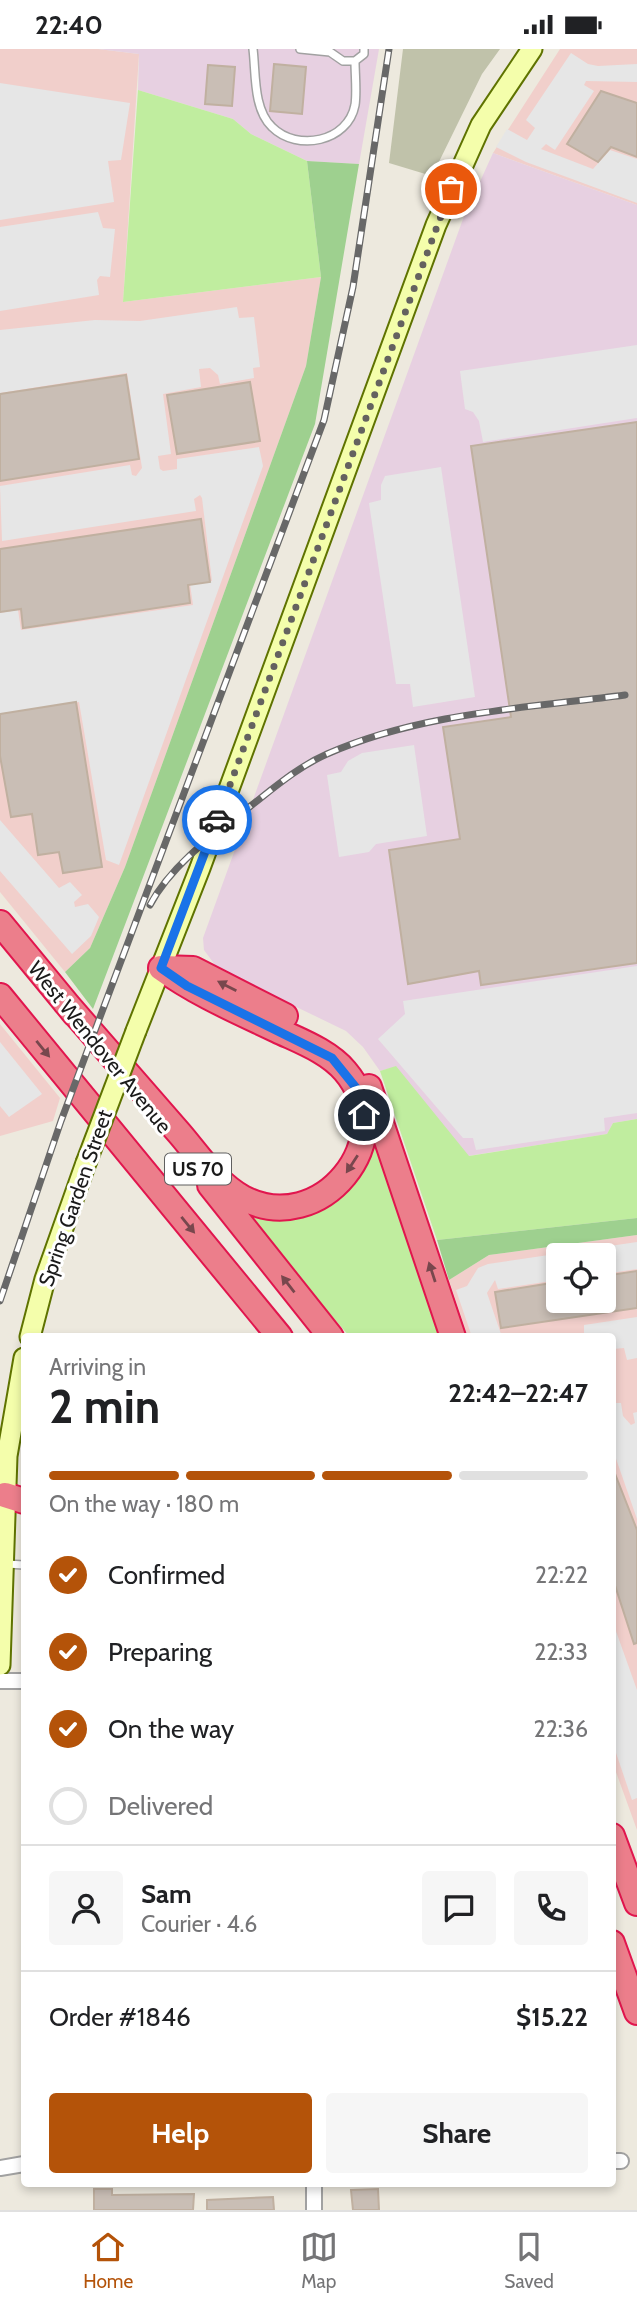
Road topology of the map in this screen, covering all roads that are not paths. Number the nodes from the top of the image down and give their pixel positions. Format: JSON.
{"nodes":[{"id":1,"x":253,"y":49,"type":"edge"},
{"id":2,"x":300,"y":49,"type":"edge"},
{"id":3,"x":364,"y":49,"type":"edge"},
{"id":4,"x":532,"y":49,"type":"edge"},
{"id":5,"x":355,"y":61,"type":"junction"},
{"id":6,"x":0,"y":923,"type":"edge"},
{"id":7,"x":161,"y":968,"type":"junction"},
{"id":8,"x":0,"y":996,"type":"edge"},
{"id":9,"x":65,"y":1002,"type":"junction"},
{"id":10,"x":253,"y":1304,"type":"junction"},
{"id":11,"x":31,"y":1333,"type":"edge"},
{"id":12,"x":264,"y":1333,"type":"edge"},
{"id":13,"x":277,"y":1333,"type":"edge"},
{"id":14,"x":328,"y":1333,"type":"edge"},
{"id":15,"x":452,"y":1333,"type":"edge"},
{"id":16,"x":21,"y":1375,"type":"edge"},
{"id":17,"x":18,"y":1495,"type":"edge"},
{"id":18,"x":2,"y":1564,"type":"junction"},
{"id":19,"x":21,"y":1565,"type":"edge"},
{"id":20,"x":0,"y":1665,"type":"edge"},
{"id":21,"x":0,"y":1681,"type":"edge"},
{"id":22,"x":21,"y":1681,"type":"edge"},
{"id":23,"x":616,"y":1847,"type":"edge"},
{"id":24,"x":637,"y":1903,"type":"edge"},
{"id":25,"x":616,"y":1954,"type":"edge"},
{"id":26,"x":637,"y":2012,"type":"edge"},
{"id":27,"x":21,"y":2164,"type":"edge"},
{"id":28,"x":0,"y":2168,"type":"edge"},
{"id":29,"x":314,"y":2187,"type":"edge"},
{"id":30,"x":314,"y":2210,"type":"edge"}],
"edges":[{"from":1,"to":5,"type":"lane"},
{"from":2,"to":5,"type":"lane"},
{"from":3,"to":5,"type":"lane"},
{"from":4,"to":7,"type":"main road","name":"Spring Garden Street"},
{"from":6,"to":9,"type":"highway","name":"West Wendover Avenue","number":"US 70"},
{"from":7,"to":9,"type":"highway","one_way":true},
{"from":7,"to":11,"type":"main road","name":"Spring Garden Street","bridge":true},
{"from":15,"to":7,"type":"highway","one_way":true},
{"from":8,"to":10,"type":"highway","number":"US 70","one_way":true},
{"from":14,"to":9,"type":"highway","name":"West Wendover Avenue","number":"US 70","one_way":true},
{"from":10,"to":12,"type":"highway"},
{"from":10,"to":13,"type":"highway","number":"US 70"},
{"from":16,"to":17,"type":"main road"},
{"from":17,"to":18,"type":"main road"},
{"from":18,"to":19,"type":"lane"},
{"from":18,"to":20,"type":"main road"},
{"from":21,"to":22,"type":"street"},
{"from":23,"to":24,"type":"highway"},
{"from":25,"to":26,"type":"highway"},
{"from":27,"to":28,"type":"street"},
{"from":29,"to":30,"type":"street"}]}
